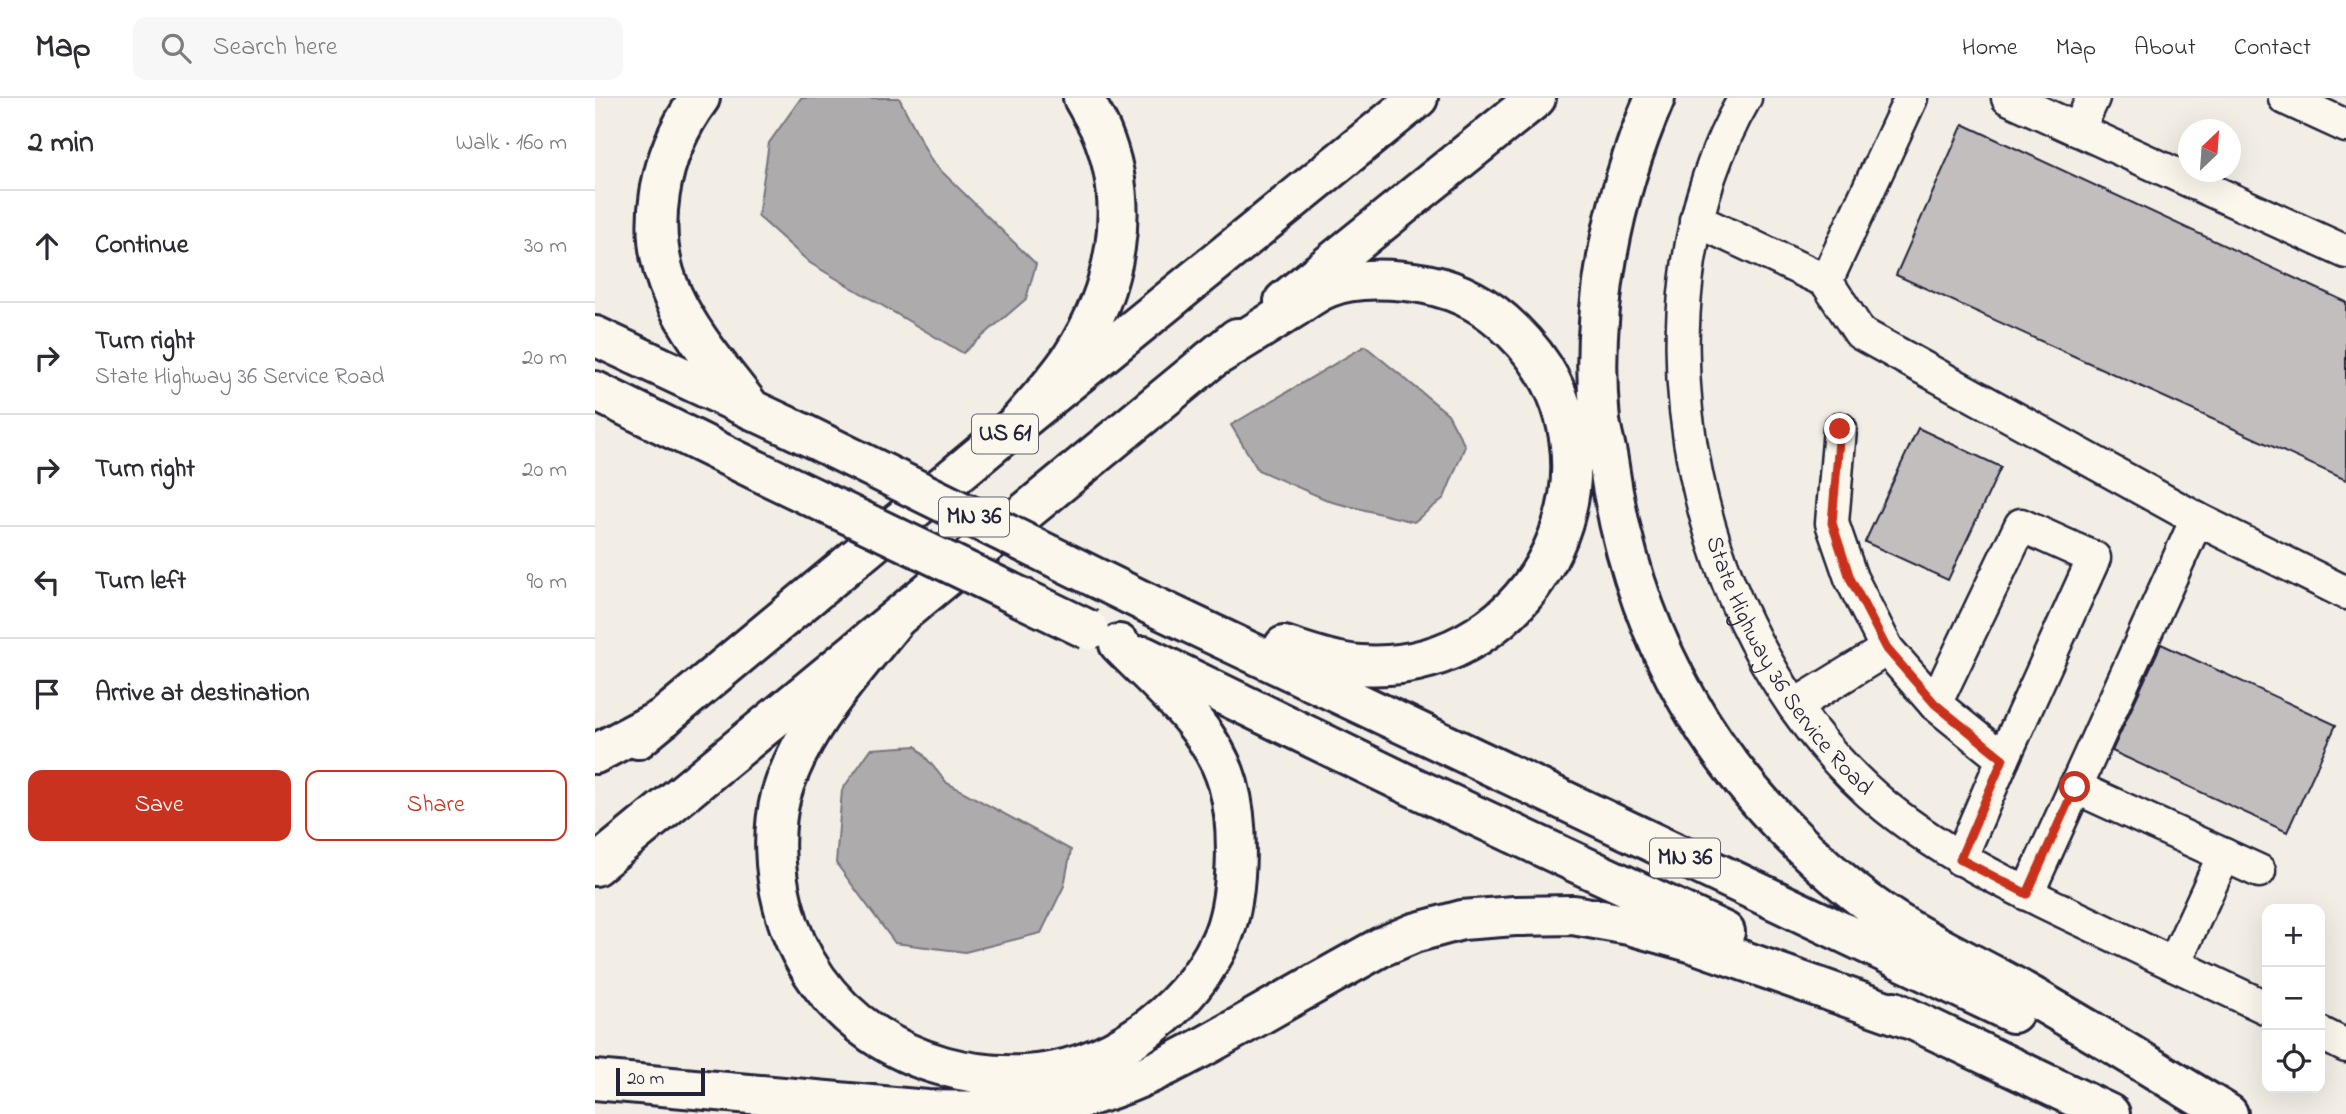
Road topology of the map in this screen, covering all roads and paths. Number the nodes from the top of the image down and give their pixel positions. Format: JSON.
{"nodes":[{"id":1,"x":700,"y":98,"type":"edge"},
{"id":2,"x":1083,"y":98,"type":"edge"},
{"id":3,"x":1418,"y":98,"type":"edge"},
{"id":4,"x":1536,"y":98,"type":"edge"},
{"id":5,"x":1655,"y":98,"type":"edge"},
{"id":6,"x":1745,"y":98,"type":"edge"},
{"id":7,"x":1911,"y":98,"type":"edge"},
{"id":8,"x":2008,"y":98,"type":"edge"},
{"id":9,"x":2093,"y":98,"type":"edge"},
{"id":10,"x":2285,"y":98,"type":"edge"},
{"id":11,"x":2346,"y":126,"type":"edge"},
{"id":12,"x":2078,"y":130,"type":"junction"},
{"id":13,"x":1696,"y":220,"type":"junction"},
{"id":14,"x":2346,"y":252,"type":"edge"},
{"id":15,"x":1826,"y":281,"type":"junction"},
{"id":16,"x":595,"y":336,"type":"edge"},
{"id":17,"x":1210,"y":360,"type":"junction"},
{"id":18,"x":595,"y":390,"type":"edge"},
{"id":19,"x":595,"y":408,"type":"edge"},
{"id":20,"x":752,"y":410,"type":"junction"},
{"id":21,"x":1017,"y":424,"type":"junction"},
{"id":22,"x":668,"y":425,"type":"junction"},
{"id":23,"x":1840,"y":429,"type":"dead end"},
{"id":24,"x":2197,"y":519,"type":"junction"},
{"id":25,"x":2346,"y":593,"type":"edge"},
{"id":26,"x":1145,"y":601,"type":"junction"},
{"id":27,"x":895,"y":620,"type":"junction"},
{"id":28,"x":1104,"y":637,"type":"junction"},
{"id":29,"x":1887,"y":649,"type":"junction"},
{"id":30,"x":1935,"y":704,"type":"junction"},
{"id":31,"x":1794,"y":706,"type":"junction"},
{"id":32,"x":665,"y":717,"type":"junction"},
{"id":33,"x":595,"y":754,"type":"edge"},
{"id":34,"x":2003,"y":759,"type":"junction"},
{"id":35,"x":595,"y":773,"type":"edge"},
{"id":36,"x":2075,"y":787,"type":"junction"},
{"id":37,"x":2224,"y":855,"type":"junction"},
{"id":38,"x":1960,"y":859,"type":"junction"},
{"id":39,"x":595,"y":866,"type":"edge"},
{"id":40,"x":2259,"y":871,"type":"dead end"},
{"id":41,"x":2027,"y":894,"type":"junction"},
{"id":42,"x":2174,"y":964,"type":"junction"},
{"id":43,"x":2262,"y":1006,"type":"edge"},
{"id":44,"x":1915,"y":1021,"type":"junction"},
{"id":45,"x":2325,"y":1036,"type":"edge"},
{"id":46,"x":2346,"y":1046,"type":"edge"},
{"id":47,"x":595,"y":1080,"type":"edge"},
{"id":48,"x":2110,"y":1114,"type":"edge"},
{"id":49,"x":2227,"y":1114,"type":"edge"}],
"edges":[{"from":1,"to":20,"type":"main road"},
{"from":2,"to":21,"type":"main road"},
{"from":3,"to":21,"type":"main road","number":"US 61"},
{"from":4,"to":17,"type":"main road"},
{"from":5,"to":49,"type":"main road"},
{"from":6,"to":13,"type":"street","name":"State Highway 36 Service Road"},
{"from":7,"to":15,"type":"street"},
{"from":8,"to":12,"type":"street"},
{"from":9,"to":12,"type":"street"},
{"from":10,"to":11,"type":"street"},
{"from":12,"to":14,"type":"street"},
{"from":13,"to":15,"type":"street"},
{"from":13,"to":31,"type":"street","name":"State Highway 36 Service Road"},
{"from":15,"to":24,"type":"street"},
{"from":16,"to":20,"type":"main road","number":"MN 36"},
{"from":17,"to":26,"type":"main road"},
{"from":17,"to":27,"type":"main road"},
{"from":18,"to":22,"type":"main road","number":"MN 36"},
{"from":19,"to":22,"type":"main road"},
{"from":20,"to":26,"type":"main road","number":"MN 36","bridge":true},
{"from":21,"to":32,"type":"main road","number":"US 61"},
{"from":22,"to":28,"type":"main road","number":"MN 36","bridge":true},
{"from":23,"to":29,"type":"street"},
{"from":24,"to":25,"type":"street"},
{"from":24,"to":36,"type":"street"},
{"from":26,"to":49,"type":"main road","number":"MN 36"},
{"from":27,"to":28,"type":"main road"},
{"from":27,"to":39,"type":"main road"},
{"from":28,"to":44,"type":"main road","number":"MN 36"},
{"from":29,"to":30,"type":"street"},
{"from":29,"to":31,"type":"street"},
{"from":30,"to":34,"type":"street"},
{"from":30,"to":34,"type":"street"},
{"from":31,"to":38,"type":"street","name":"State Highway 36 Service Road"},
{"from":32,"to":33,"type":"main road"},
{"from":32,"to":35,"type":"main road","number":"US 61"},
{"from":34,"to":38,"type":"street"},
{"from":36,"to":37,"type":"street"},
{"from":36,"to":41,"type":"street"},
{"from":37,"to":40,"type":"street"},
{"from":37,"to":42,"type":"street"},
{"from":38,"to":41,"type":"street","name":"State Highway 36 Service Road"},
{"from":41,"to":42,"type":"street","name":"State Highway 36 Service Road"},
{"from":42,"to":43,"type":"street","name":"State Highway 36 Service Road"},
{"from":44,"to":47,"type":"main road"},
{"from":44,"to":48,"type":"main road","number":"MN 36"},
{"from":45,"to":46,"type":"street"}]}
